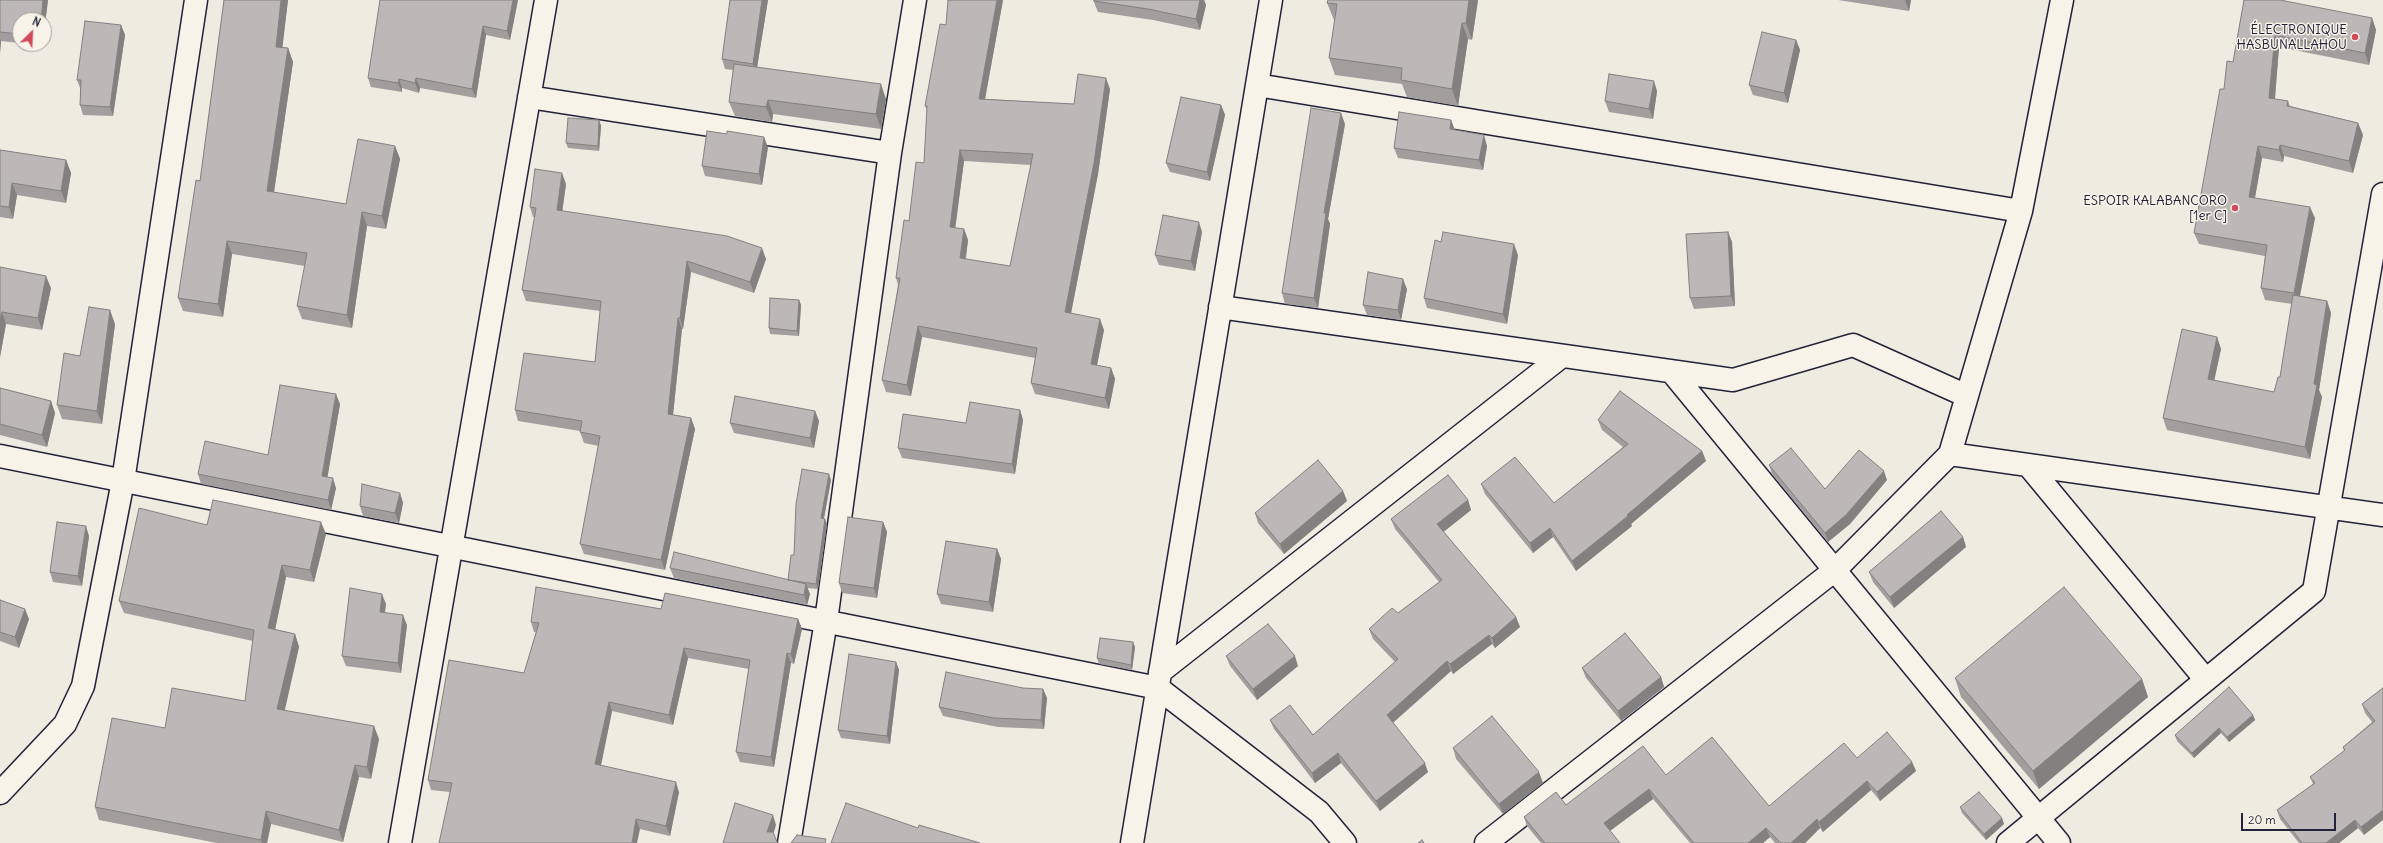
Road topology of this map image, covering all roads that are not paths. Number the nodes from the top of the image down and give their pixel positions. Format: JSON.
{"nodes":[{"id":1,"x":196,"y":0,"type":"edge"},
{"id":2,"x":546,"y":0,"type":"edge"},
{"id":3,"x":915,"y":0,"type":"edge"},
{"id":4,"x":1271,"y":0,"type":"edge"},
{"id":5,"x":2062,"y":0,"type":"edge"},
{"id":6,"x":1257,"y":85,"type":"junction"},
{"id":7,"x":529,"y":97,"type":"junction"},
{"id":8,"x":890,"y":154,"type":"junction"},
{"id":9,"x":2383,"y":194,"type":"edge"},
{"id":10,"x":2021,"y":212,"type":"junction"},
{"id":11,"x":1220,"y":307,"type":"junction"},
{"id":12,"x":1562,"y":356,"type":"junction"},
{"id":13,"x":1671,"y":371,"type":"junction"},
{"id":14,"x":1967,"y":396,"type":"junction"},
{"id":15,"x":1950,"y":454,"type":"junction"},
{"id":16,"x":0,"y":456,"type":"edge"},
{"id":17,"x":2028,"y":465,"type":"junction"},
{"id":18,"x":123,"y":481,"type":"junction"},
{"id":19,"x":2329,"y":507,"type":"junction"},
{"id":20,"x":2383,"y":515,"type":"edge"},
{"id":21,"x":451,"y":546,"type":"junction"},
{"id":22,"x":1835,"y":570,"type":"junction"},
{"id":23,"x":826,"y":621,"type":"junction"},
{"id":24,"x":1159,"y":680,"type":"junction"},
{"id":25,"x":2206,"y":680,"type":"junction"},
{"id":26,"x":0,"y":793,"type":"edge"},
{"id":27,"x":2038,"y":818,"type":"junction"},
{"id":28,"x":400,"y":843,"type":"edge"},
{"id":29,"x":789,"y":843,"type":"edge"},
{"id":30,"x":1132,"y":843,"type":"edge"},
{"id":31,"x":1345,"y":843,"type":"edge"},
{"id":32,"x":1486,"y":843,"type":"edge"},
{"id":33,"x":2008,"y":843,"type":"edge"},
{"id":34,"x":2059,"y":843,"type":"edge"}],
"edges":[{"from":1,"to":18,"type":"street"},
{"from":2,"to":7,"type":"street"},
{"from":3,"to":8,"type":"street"},
{"from":4,"to":6,"type":"street"},
{"from":5,"to":10,"type":"street"},
{"from":6,"to":10,"type":"street"},
{"from":6,"to":11,"type":"street"},
{"from":7,"to":8,"type":"street"},
{"from":7,"to":21,"type":"street"},
{"from":8,"to":23,"type":"street"},
{"from":9,"to":19,"type":"street"},
{"from":10,"to":14,"type":"street"},
{"from":11,"to":12,"type":"street"},
{"from":11,"to":24,"type":"street"},
{"from":12,"to":13,"type":"street"},
{"from":12,"to":24,"type":"street"},
{"from":13,"to":14,"type":"street"},
{"from":13,"to":22,"type":"street"},
{"from":14,"to":15,"type":"street"},
{"from":15,"to":17,"type":"street"},
{"from":15,"to":22,"type":"street"},
{"from":16,"to":18,"type":"street"},
{"from":17,"to":19,"type":"street"},
{"from":17,"to":25,"type":"street"},
{"from":18,"to":21,"type":"street"},
{"from":18,"to":26,"type":"street"},
{"from":19,"to":20,"type":"street"},
{"from":19,"to":25,"type":"street"},
{"from":21,"to":23,"type":"street"},
{"from":21,"to":28,"type":"street"},
{"from":22,"to":27,"type":"street"},
{"from":22,"to":32,"type":"street"},
{"from":23,"to":24,"type":"street"},
{"from":23,"to":29,"type":"street"},
{"from":24,"to":30,"type":"street"},
{"from":24,"to":31,"type":"street"},
{"from":25,"to":27,"type":"street"},
{"from":27,"to":33,"type":"street"},
{"from":27,"to":34,"type":"street"}]}
